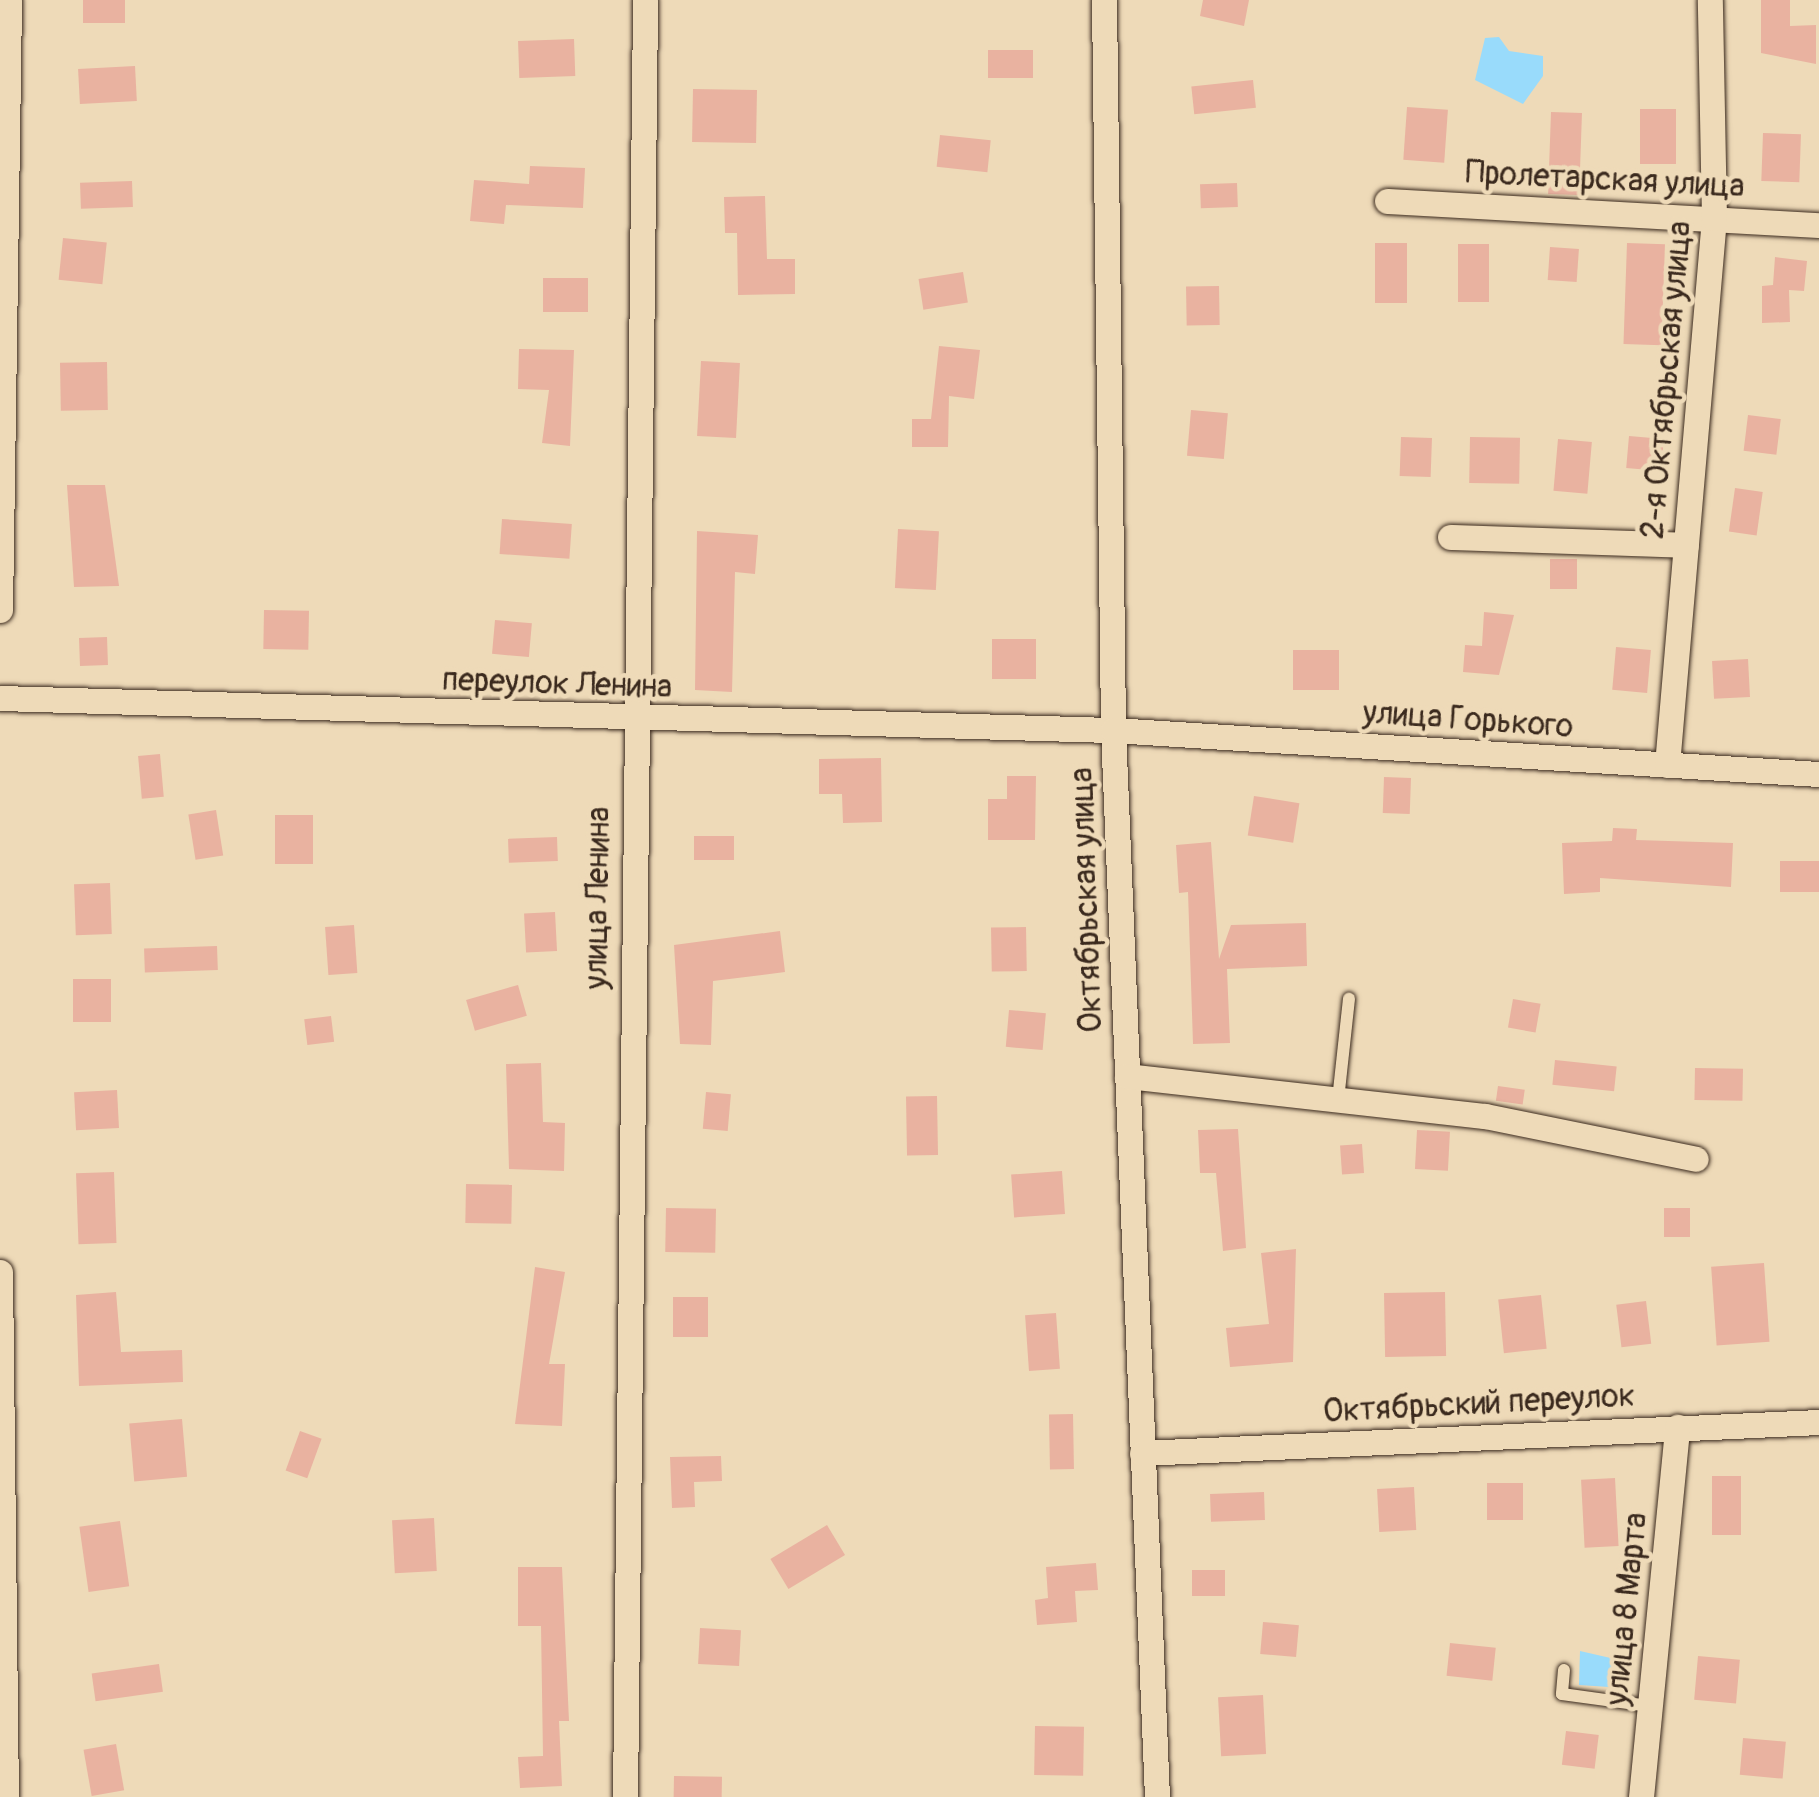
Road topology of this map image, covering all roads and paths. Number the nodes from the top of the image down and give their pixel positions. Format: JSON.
{"nodes":[{"id":1,"x":9,"y":0,"type":"edge"},
{"id":2,"x":644,"y":0,"type":"edge"},
{"id":3,"x":1104,"y":0,"type":"edge"},
{"id":4,"x":1710,"y":0,"type":"edge"},
{"id":5,"x":1387,"y":201,"type":"dead end"},
{"id":6,"x":1714,"y":218,"type":"junction"},
{"id":7,"x":1819,"y":225,"type":"edge"},
{"id":8,"x":1450,"y":537,"type":"dead end"},
{"id":9,"x":1686,"y":545,"type":"junction"},
{"id":10,"x":0,"y":610,"type":"edge"},
{"id":11,"x":0,"y":698,"type":"edge"},
{"id":12,"x":633,"y":718,"type":"junction"},
{"id":13,"x":1113,"y":730,"type":"junction"},
{"id":14,"x":1667,"y":765,"type":"junction"},
{"id":15,"x":1819,"y":774,"type":"edge"},
{"id":16,"x":1349,"y":999,"type":"dead end"},
{"id":17,"x":1127,"y":1076,"type":"junction"},
{"id":18,"x":1338,"y":1100,"type":"junction"},
{"id":19,"x":1696,"y":1158,"type":"dead end"},
{"id":20,"x":0,"y":1272,"type":"edge"},
{"id":21,"x":1819,"y":1422,"type":"edge"},
{"id":22,"x":1678,"y":1427,"type":"junction"},
{"id":23,"x":1142,"y":1454,"type":"junction"},
{"id":24,"x":1564,"y":1670,"type":"dead end"},
{"id":25,"x":1650,"y":1706,"type":"junction"},
{"id":26,"x":6,"y":1797,"type":"edge"},
{"id":27,"x":624,"y":1797,"type":"edge"},
{"id":28,"x":1157,"y":1797,"type":"edge"},
{"id":29,"x":1640,"y":1797,"type":"edge"}],
"edges":[{"from":1,"to":10,"type":"street"},
{"from":2,"to":12,"type":"street","name":"улица Ленина"},
{"from":3,"to":13,"type":"street","name":"Октябрьская улица"},
{"from":4,"to":6,"type":"street","name":"2-я Октябрьская улица"},
{"from":5,"to":6,"type":"street","name":"Пролетарская улица"},
{"from":6,"to":7,"type":"street","name":"Пролетарская улица"},
{"from":6,"to":9,"type":"street","name":"2-я Октябрьская улица"},
{"from":8,"to":9,"type":"street"},
{"from":9,"to":14,"type":"street","name":"2-я Октябрьская улица"},
{"from":11,"to":12,"type":"street","name":"переулок Ленина"},
{"from":12,"to":13,"type":"street","name":"переулок Ленина"},
{"from":12,"to":27,"type":"street","name":"улица Ленина"},
{"from":13,"to":14,"type":"street","name":"улица Горького"},
{"from":13,"to":17,"type":"street","name":"Октябрьская улица"},
{"from":14,"to":15,"type":"street","name":"улица Горького"},
{"from":16,"to":18,"type":"lane"},
{"from":17,"to":18,"type":"street"},
{"from":17,"to":23,"type":"street","name":"Октябрьская улица"},
{"from":18,"to":19,"type":"street"},
{"from":20,"to":26,"type":"street"},
{"from":21,"to":22,"type":"street","name":"Октябрьский переулок"},
{"from":22,"to":23,"type":"street","name":"Октябрьский переулок"},
{"from":22,"to":25,"type":"street","name":"улица 8 Марта"},
{"from":23,"to":28,"type":"street","name":"Октябрьская улица"},
{"from":24,"to":25,"type":"lane"},
{"from":25,"to":29,"type":"street","name":"улица 8 Марта"}]}
